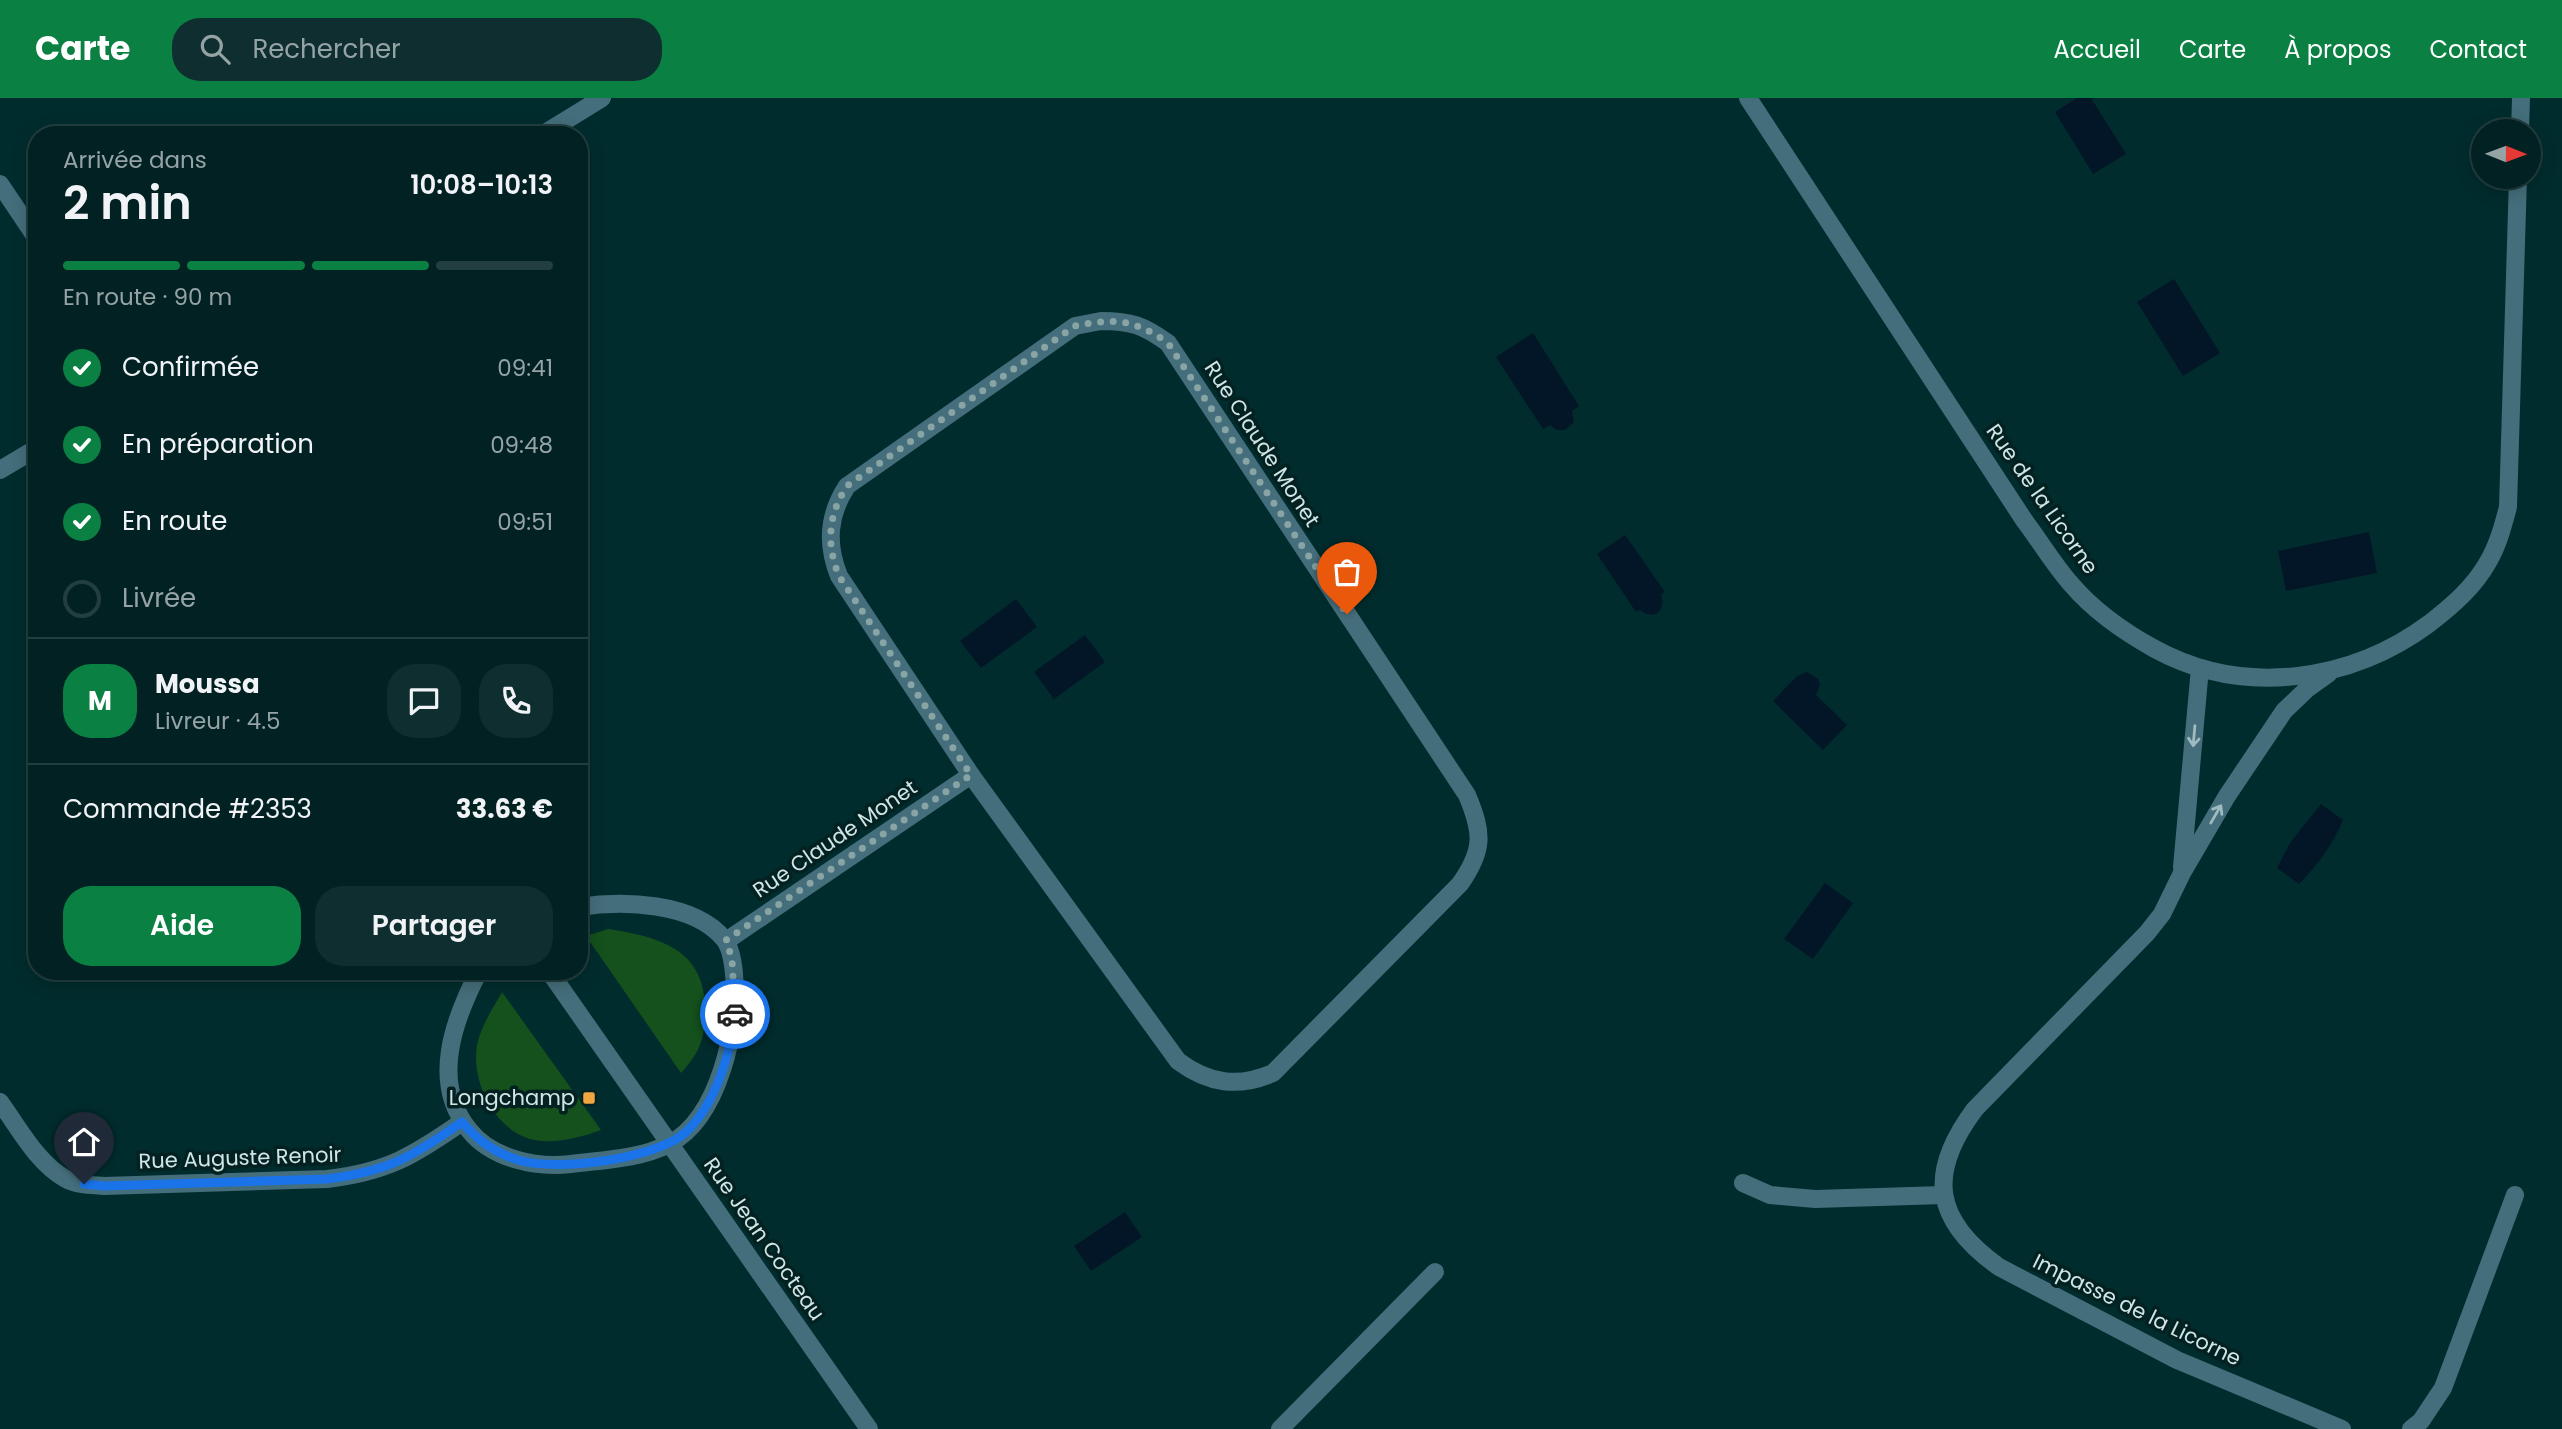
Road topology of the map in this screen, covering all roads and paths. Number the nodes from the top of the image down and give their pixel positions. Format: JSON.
{"nodes":[{"id":1,"x":602,"y":98,"type":"edge"},
{"id":2,"x":1748,"y":98,"type":"edge"},
{"id":3,"x":2521,"y":98,"type":"edge"},
{"id":4,"x":2520,"y":119,"type":"edge"},
{"id":5,"x":557,"y":126,"type":"edge"},
{"id":6,"x":0,"y":184,"type":"edge"},
{"id":7,"x":2518,"y":189,"type":"edge"},
{"id":8,"x":28,"y":226,"type":"edge"},
{"id":9,"x":28,"y":453,"type":"edge"},
{"id":10,"x":0,"y":470,"type":"edge"},
{"id":11,"x":2200,"y":668,"type":"junction"},
{"id":12,"x":2331,"y":672,"type":"junction"},
{"id":13,"x":971,"y":775,"type":"junction"},
{"id":14,"x":2182,"y":873,"type":"junction"},
{"id":15,"x":588,"y":906,"type":"edge"},
{"id":16,"x":726,"y":940,"type":"junction"},
{"id":17,"x":475,"y":980,"type":"edge"},
{"id":18,"x":555,"y":980,"type":"edge"},
{"id":19,"x":0,"y":1102,"type":"edge"},
{"id":20,"x":462,"y":1122,"type":"junction"},
{"id":21,"x":671,"y":1144,"type":"junction"},
{"id":22,"x":1743,"y":1183,"type":"dead end"},
{"id":23,"x":1943,"y":1195,"type":"junction"},
{"id":24,"x":2515,"y":1195,"type":"dead end"},
{"id":25,"x":1435,"y":1272,"type":"dead end"},
{"id":26,"x":870,"y":1429,"type":"edge"},
{"id":27,"x":1280,"y":1429,"type":"edge"},
{"id":28,"x":2342,"y":1429,"type":"edge"},
{"id":29,"x":2412,"y":1429,"type":"edge"}],
"edges":[{"from":1,"to":5,"type":"street"},
{"from":2,"to":11,"type":"street","name":"Rue de la Licorne"},
{"from":3,"to":4,"type":"street"},
{"from":6,"to":8,"type":"street"},
{"from":7,"to":12,"type":"street","name":"Rue de la Licorne"},
{"from":9,"to":10,"type":"street"},
{"from":11,"to":12,"type":"street","name":"Rue de la Licorne"},
{"from":11,"to":14,"type":"street","one_way":true},
{"from":14,"to":12,"type":"street","one_way":true},
{"from":13,"to":13,"type":"street","name":"Rue Claude Monet"},
{"from":13,"to":16,"type":"street","name":"Rue Claude Monet"},
{"from":14,"to":23,"type":"street"},
{"from":15,"to":16,"type":"street"},
{"from":16,"to":21,"type":"street"},
{"from":17,"to":20,"type":"street"},
{"from":18,"to":21,"type":"street","name":"Rue Jean Cocteau"},
{"from":19,"to":20,"type":"street","name":"Rue Auguste Renoir"},
{"from":20,"to":21,"type":"street"},
{"from":21,"to":26,"type":"street","name":"Rue Jean Cocteau"},
{"from":22,"to":23,"type":"street"},
{"from":23,"to":28,"type":"street","name":"Impasse de la Licorne"},
{"from":24,"to":29,"type":"street"},
{"from":25,"to":27,"type":"street"}]}
